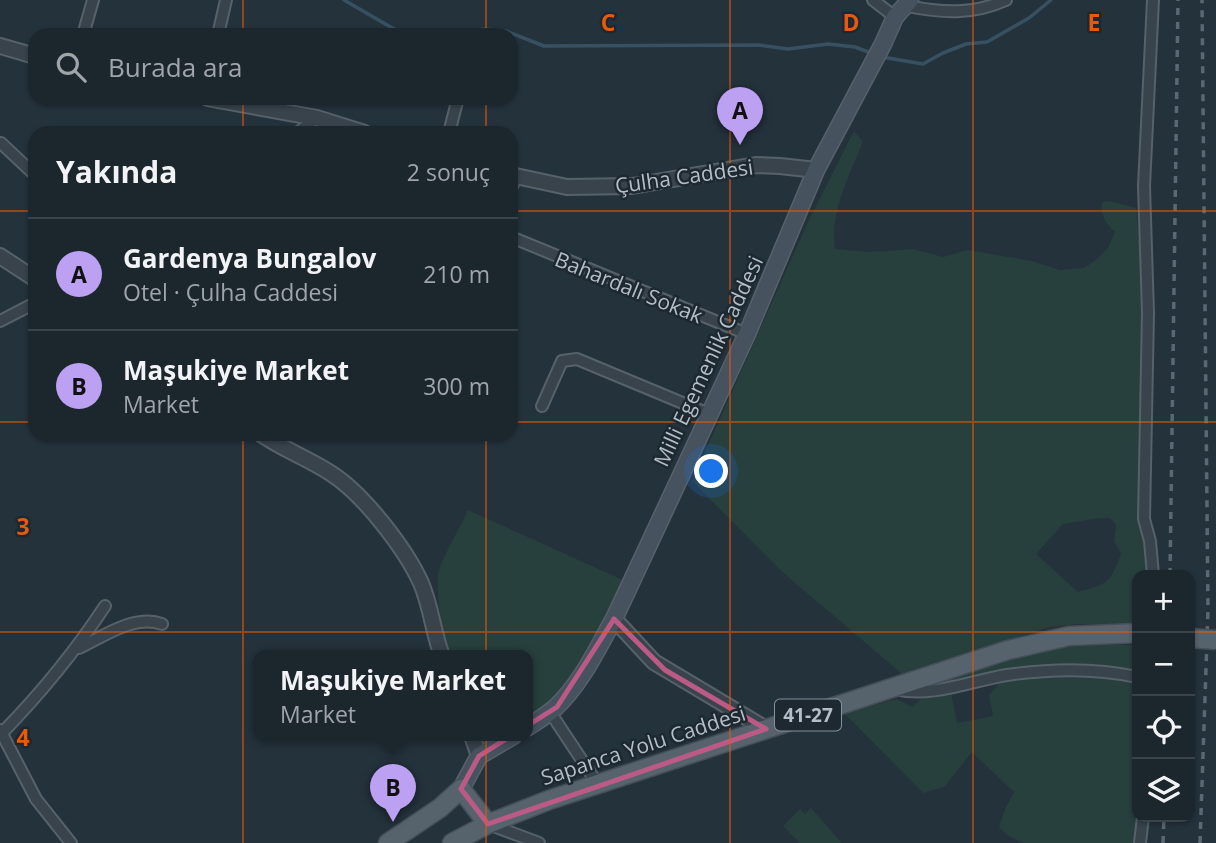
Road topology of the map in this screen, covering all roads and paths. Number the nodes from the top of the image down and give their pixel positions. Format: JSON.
{"nodes":[{"id":1,"x":93,"y":0,"type":"edge"},
{"id":2,"x":226,"y":0,"type":"edge"},
{"id":3,"x":873,"y":0,"type":"edge"},
{"id":4,"x":1006,"y":0,"type":"edge"},
{"id":5,"x":1153,"y":0,"type":"edge"},
{"id":6,"x":904,"y":8,"type":"edge"},
{"id":7,"x":85,"y":28,"type":"edge"},
{"id":8,"x":220,"y":28,"type":"edge"},
{"id":9,"x":0,"y":46,"type":"edge"},
{"id":10,"x":28,"y":54,"type":"edge"},
{"id":11,"x":246,"y":105,"type":"edge"},
{"id":12,"x":456,"y":105,"type":"edge"},
{"id":13,"x":317,"y":118,"type":"junction"},
{"id":14,"x":307,"y":126,"type":"edge"},
{"id":15,"x":343,"y":126,"type":"edge"},
{"id":16,"x":451,"y":126,"type":"edge"},
{"id":17,"x":1,"y":144,"type":"edge"},
{"id":18,"x":28,"y":169,"type":"edge"},
{"id":19,"x":816,"y":170,"type":"junction"},
{"id":20,"x":518,"y":181,"type":"edge"},
{"id":21,"x":518,"y":240,"type":"edge"},
{"id":22,"x":0,"y":256,"type":"edge"},
{"id":23,"x":28,"y":274,"type":"edge"},
{"id":24,"x":28,"y":307,"type":"edge"},
{"id":25,"x":0,"y":321,"type":"edge"},
{"id":26,"x":747,"y":334,"type":"junction"},
{"id":27,"x":542,"y":406,"type":"dead end"},
{"id":28,"x":709,"y":414,"type":"junction"},
{"id":29,"x":274,"y":441,"type":"edge"},
{"id":30,"x":1153,"y":570,"type":"edge"},
{"id":31,"x":105,"y":606,"type":"dead end"},
{"id":32,"x":614,"y":619,"type":"junction"},
{"id":33,"x":162,"y":624,"type":"dead end"},
{"id":34,"x":1132,"y":633,"type":"edge"},
{"id":35,"x":1195,"y":638,"type":"edge"},
{"id":36,"x":1216,"y":640,"type":"edge"},
{"id":37,"x":77,"y":649,"type":"junction"},
{"id":38,"x":440,"y":650,"type":"edge"},
{"id":39,"x":1132,"y":676,"type":"edge"},
{"id":40,"x":891,"y":688,"type":"junction"},
{"id":41,"x":550,"y":712,"type":"junction"},
{"id":42,"x":533,"y":724,"type":"edge"},
{"id":43,"x":766,"y":729,"type":"junction"},
{"id":44,"x":1,"y":731,"type":"edge"},
{"id":45,"x":474,"y":741,"type":"edge"},
{"id":46,"x":504,"y":741,"type":"edge"},
{"id":47,"x":480,"y":755,"type":"junction"},
{"id":48,"x":597,"y":783,"type":"junction"},
{"id":49,"x":461,"y":789,"type":"junction"},
{"id":50,"x":1142,"y":822,"type":"edge"},
{"id":51,"x":488,"y":824,"type":"junction"},
{"id":52,"x":71,"y":843,"type":"edge"},
{"id":53,"x":388,"y":843,"type":"edge"},
{"id":54,"x":452,"y":843,"type":"edge"},
{"id":55,"x":539,"y":843,"type":"edge"},
{"id":56,"x":1140,"y":843,"type":"edge"}],
"edges":[{"from":1,"to":7,"type":"street"},
{"from":2,"to":8,"type":"street"},
{"from":3,"to":6,"type":"street"},
{"from":4,"to":6,"type":"street"},
{"from":5,"to":30,"type":"street"},
{"from":6,"to":19,"type":"main road","name":"Milli Egemenlik Caddesi"},
{"from":9,"to":10,"type":"street"},
{"from":11,"to":13,"type":"street"},
{"from":12,"to":16,"type":"street"},
{"from":13,"to":14,"type":"street"},
{"from":13,"to":15,"type":"street"},
{"from":17,"to":18,"type":"street"},
{"from":19,"to":20,"type":"street","name":"Çulha Caddesi"},
{"from":19,"to":26,"type":"main road","name":"Milli Egemenlik Caddesi"},
{"from":21,"to":26,"type":"street","name":"Bahardalı Sokak"},
{"from":22,"to":23,"type":"street"},
{"from":24,"to":25,"type":"street"},
{"from":26,"to":28,"type":"main road","name":"Milli Egemenlik Caddesi"},
{"from":27,"to":28,"type":"street"},
{"from":28,"to":32,"type":"main road","name":"Milli Egemenlik Caddesi"},
{"from":29,"to":38,"type":"street"},
{"from":31,"to":37,"type":"street"},
{"from":32,"to":41,"type":"main road","name":"Milli Egemenlik Caddesi"},
{"from":32,"to":43,"type":"street"},
{"from":33,"to":37,"type":"street"},
{"from":34,"to":40,"type":"main road","name":"Sapanca Yolu Caddesi","number":"41-27"},
{"from":35,"to":36,"type":"main road","bridge":true},
{"from":37,"to":44,"type":"street"},
{"from":39,"to":40,"type":"street"},
{"from":40,"to":43,"type":"main road","name":"Sapanca Yolu Caddesi","number":"41-27"},
{"from":41,"to":42,"type":"main road","name":"Milli Egemenlik Caddesi"},
{"from":41,"to":48,"type":"street"},
{"from":43,"to":48,"type":"main road","name":"Sapanca Yolu Caddesi","number":"41-27"},
{"from":44,"to":52,"type":"street"},
{"from":45,"to":47,"type":"street"},
{"from":46,"to":47,"type":"main road"},
{"from":47,"to":49,"type":"main road"},
{"from":48,"to":51,"type":"main road","name":"Sapanca Yolu Caddesi","number":"41-27"},
{"from":49,"to":51,"type":"main road"},
{"from":49,"to":53,"type":"main road"},
{"from":50,"to":56,"type":"street"},
{"from":51,"to":54,"type":"main road","number":"41-27"},
{"from":51,"to":55,"type":"street"}]}
